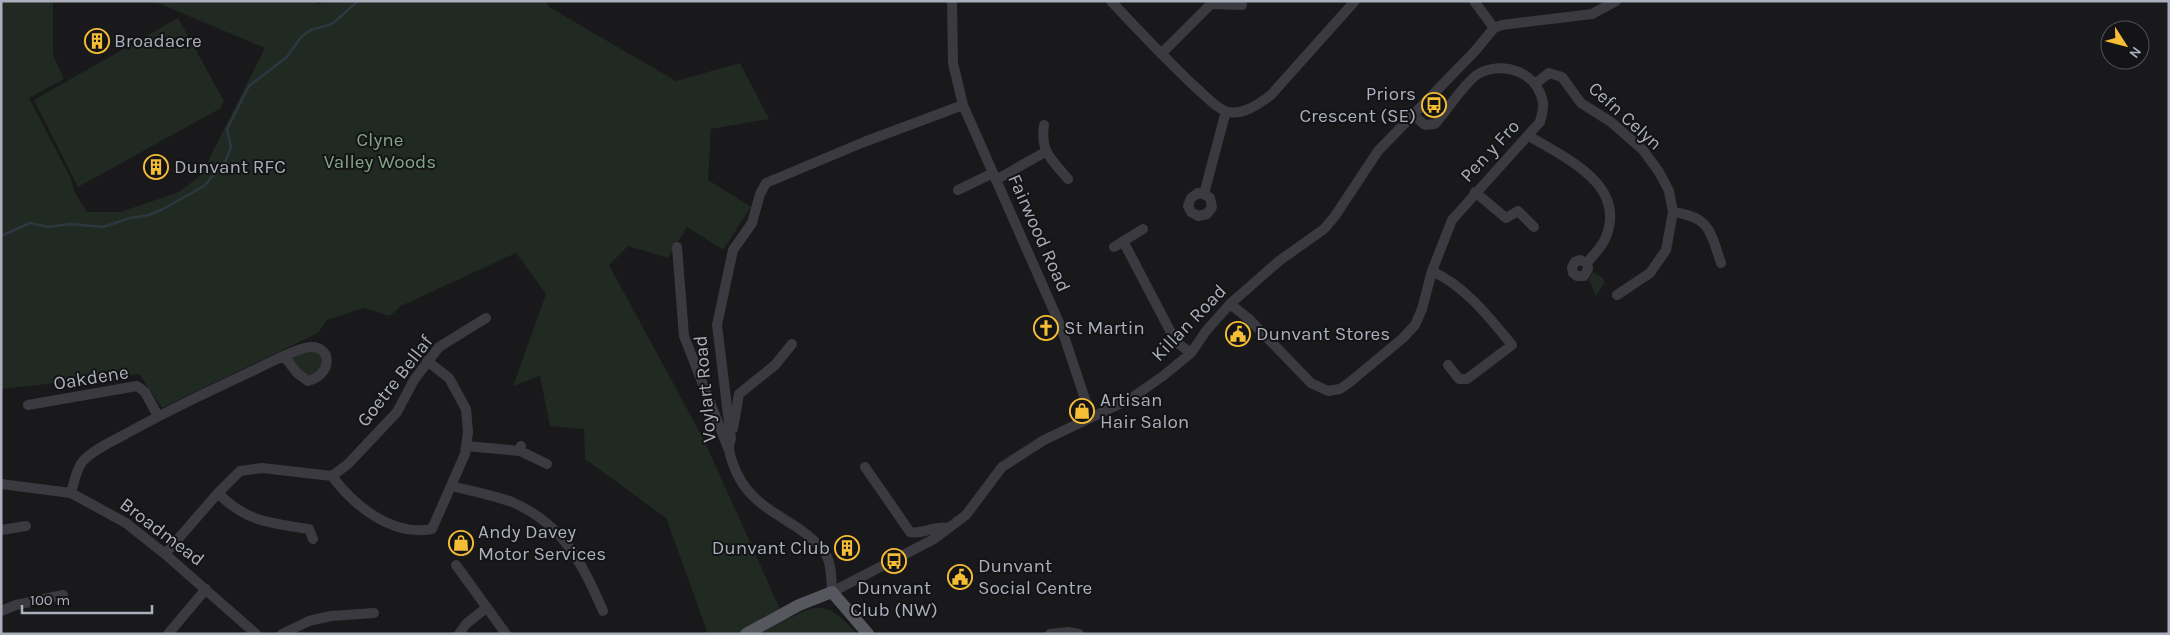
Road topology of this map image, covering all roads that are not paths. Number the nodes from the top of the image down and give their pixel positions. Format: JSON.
{"nodes":[{"id":1,"x":952,"y":1,"type":"edge"},
{"id":2,"x":1111,"y":1,"type":"edge"},
{"id":3,"x":1355,"y":1,"type":"edge"},
{"id":4,"x":1474,"y":1,"type":"edge"},
{"id":5,"x":1616,"y":1,"type":"edge"},
{"id":6,"x":1242,"y":5,"type":"dead end"},
{"id":7,"x":1494,"y":28,"type":"junction"},
{"id":8,"x":1161,"y":54,"type":"junction"},
{"id":9,"x":1535,"y":84,"type":"junction"},
{"id":10,"x":963,"y":105,"type":"junction"},
{"id":11,"x":1226,"y":111,"type":"junction"},
{"id":12,"x":1413,"y":115,"type":"junction"},
{"id":13,"x":1044,"y":125,"type":"dead end"},
{"id":14,"x":1529,"y":136,"type":"junction"},
{"id":15,"x":1045,"y":152,"type":"junction"},
{"id":16,"x":994,"y":176,"type":"junction"},
{"id":17,"x":1068,"y":179,"type":"dead end"},
{"id":18,"x":958,"y":190,"type":"dead end"},
{"id":19,"x":1475,"y":192,"type":"junction"},
{"id":20,"x":1204,"y":194,"type":"dead end"},
{"id":21,"x":1673,"y":212,"type":"junction"},
{"id":22,"x":1534,"y":227,"type":"dead end"},
{"id":23,"x":1143,"y":229,"type":"dead end"},
{"id":24,"x":677,"y":247,"type":"dead end"},
{"id":25,"x":1586,"y":263,"type":"dead end"},
{"id":26,"x":1720,"y":263,"type":"dead end"},
{"id":27,"x":1432,"y":271,"type":"junction"},
{"id":28,"x":1617,"y":295,"type":"dead end"},
{"id":29,"x":1230,"y":304,"type":"junction"},
{"id":30,"x":487,"y":318,"type":"dead end"},
{"id":31,"x":792,"y":344,"type":"dead end"},
{"id":32,"x":1191,"y":352,"type":"junction"},
{"id":33,"x":284,"y":356,"type":"dead end"},
{"id":34,"x":427,"y":361,"type":"junction"},
{"id":35,"x":1448,"y":365,"type":"dead end"},
{"id":36,"x":28,"y":405,"type":"dead end"},
{"id":37,"x":158,"y":416,"type":"junction"},
{"id":38,"x":1091,"y":417,"type":"junction"},
{"id":39,"x":729,"y":443,"type":"junction"},
{"id":40,"x":466,"y":446,"type":"junction"},
{"id":41,"x":547,"y":464,"type":"dead end"},
{"id":42,"x":865,"y":467,"type":"dead end"},
{"id":43,"x":332,"y":476,"type":"junction"},
{"id":44,"x":1,"y":484,"type":"edge"},
{"id":45,"x":452,"y":486,"type":"junction"},
{"id":46,"x":71,"y":493,"type":"junction"},
{"id":47,"x":218,"y":493,"type":"junction"},
{"id":48,"x":26,"y":526,"type":"dead end"},
{"id":49,"x":948,"y":528,"type":"junction"},
{"id":50,"x":1,"y":530,"type":"edge"},
{"id":51,"x":313,"y":539,"type":"dead end"},
{"id":52,"x":166,"y":554,"type":"junction"},
{"id":53,"x":456,"y":565,"type":"dead end"},
{"id":54,"x":206,"y":589,"type":"junction"},
{"id":55,"x":832,"y":592,"type":"junction"},
{"id":56,"x":63,"y":595,"type":"dead end"},
{"id":57,"x":486,"y":608,"type":"junction"},
{"id":58,"x":1,"y":611,"type":"edge"},
{"id":59,"x":603,"y":611,"type":"dead end"},
{"id":60,"x":374,"y":613,"type":"dead end"},
{"id":61,"x":750,"y":633,"type":"edge"},
{"id":62,"x":168,"y":634,"type":"edge"},
{"id":63,"x":256,"y":634,"type":"edge"},
{"id":64,"x":282,"y":634,"type":"edge"},
{"id":65,"x":459,"y":634,"type":"edge"},
{"id":66,"x":506,"y":634,"type":"edge"},
{"id":67,"x":746,"y":634,"type":"edge"},
{"id":68,"x":868,"y":634,"type":"edge"},
{"id":69,"x":1050,"y":634,"type":"edge"},
{"id":70,"x":1079,"y":634,"type":"edge"}],
"edges":[{"from":1,"to":10,"type":"street","name":"Fairwood Road"},
{"from":2,"to":8,"type":"street"},
{"from":3,"to":11,"type":"street"},
{"from":4,"to":7,"type":"street"},
{"from":5,"to":7,"type":"street"},
{"from":6,"to":8,"type":"street"},
{"from":7,"to":12,"type":"street","name":"Killan Road"},
{"from":8,"to":11,"type":"street"},
{"from":9,"to":12,"type":"street"},
{"from":9,"to":14,"type":"street","name":"Pen y Fro"},
{"from":9,"to":21,"type":"street","name":"Cefn Celyn"},
{"from":10,"to":16,"type":"street","name":"Fairwood Road"},
{"from":10,"to":39,"type":"street","name":"Voylart Road"},
{"from":11,"to":20,"type":"street"},
{"from":12,"to":29,"type":"street","name":"Killan Road"},
{"from":13,"to":15,"type":"street"},
{"from":14,"to":19,"type":"street","name":"Pen y Fro"},
{"from":14,"to":25,"type":"street"},
{"from":15,"to":16,"type":"street"},
{"from":15,"to":17,"type":"street"},
{"from":16,"to":18,"type":"street"},
{"from":16,"to":38,"type":"street","name":"Fairwood Road"},
{"from":19,"to":22,"type":"street"},
{"from":19,"to":27,"type":"street","name":"Pen y Fro"},
{"from":21,"to":26,"type":"street"},
{"from":21,"to":28,"type":"street","name":"Cefn Celyn"},
{"from":23,"to":32,"type":"street"},
{"from":24,"to":39,"type":"street"},
{"from":27,"to":29,"type":"street","name":"Pen y Fro"},
{"from":27,"to":35,"type":"street"},
{"from":29,"to":32,"type":"street","name":"Killan Road"},
{"from":30,"to":34,"type":"street","name":"Goetre Bellaf"},
{"from":31,"to":39,"type":"street"},
{"from":32,"to":38,"type":"street","name":"Killan Road"},
{"from":33,"to":37,"type":"street"},
{"from":34,"to":40,"type":"street"},
{"from":34,"to":43,"type":"street","name":"Goetre Bellaf"},
{"from":36,"to":37,"type":"street","name":"Oakdene"},
{"from":37,"to":46,"type":"street"},
{"from":38,"to":49,"type":"street","name":"Killan Road"},
{"from":39,"to":55,"type":"street","name":"Voylart Road"},
{"from":40,"to":41,"type":"street"},
{"from":40,"to":45,"type":"street"},
{"from":42,"to":49,"type":"street"},
{"from":43,"to":45,"type":"street"},
{"from":43,"to":47,"type":"street"},
{"from":44,"to":46,"type":"street","name":"Broadmead"},
{"from":45,"to":59,"type":"street"},
{"from":46,"to":52,"type":"street","name":"Broadmead"},
{"from":47,"to":51,"type":"street"},
{"from":47,"to":52,"type":"street"},
{"from":48,"to":50,"type":"street"},
{"from":49,"to":55,"type":"street","name":"Killan Road"},
{"from":52,"to":54,"type":"street","name":"Broadmead"},
{"from":53,"to":57,"type":"street"},
{"from":54,"to":62,"type":"street"},
{"from":54,"to":63,"type":"street","name":"Broadmead"},
{"from":55,"to":61,"type":"main road"},
{"from":55,"to":68,"type":"main road"},
{"from":56,"to":58,"type":"street"},
{"from":57,"to":65,"type":"street"},
{"from":57,"to":66,"type":"street"},
{"from":60,"to":64,"type":"street"},
{"from":61,"to":67,"type":"main road"},
{"from":69,"to":70,"type":"street"}]}
